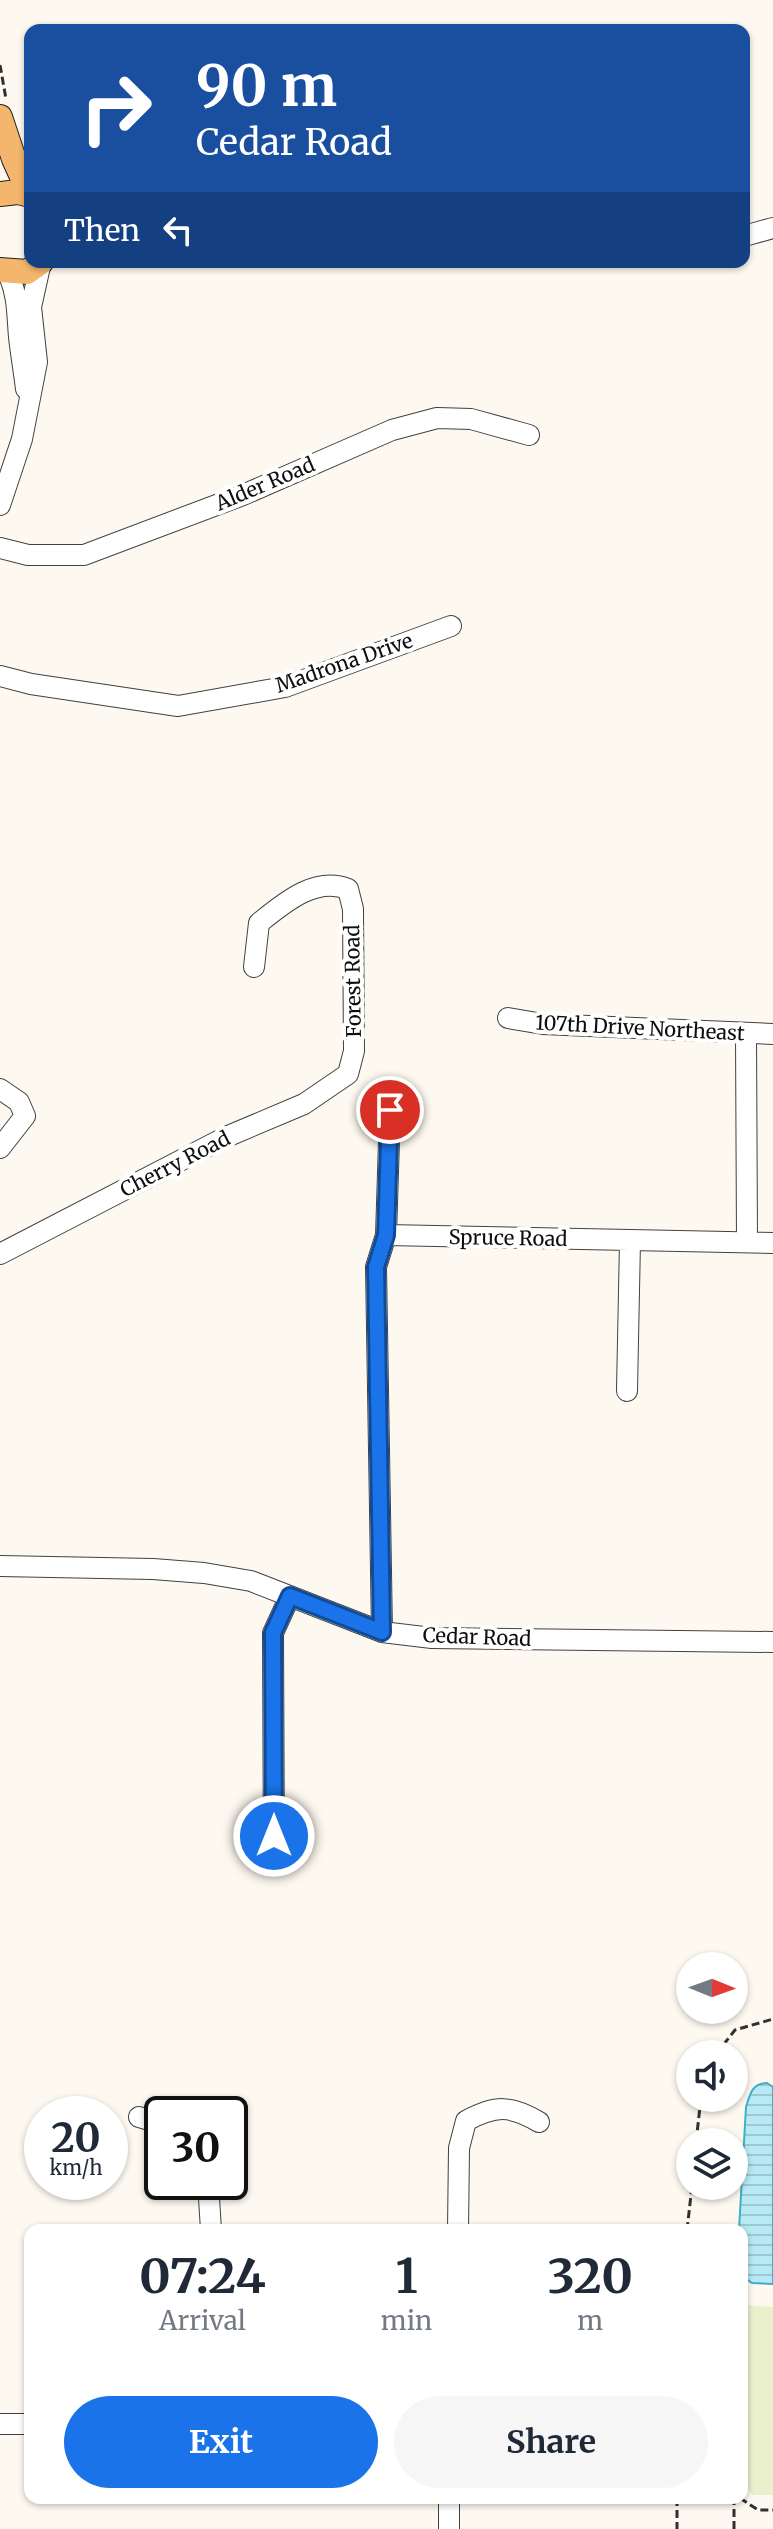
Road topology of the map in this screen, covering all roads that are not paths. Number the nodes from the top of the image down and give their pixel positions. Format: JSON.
{"nodes":[{"id":1,"x":0,"y":117,"type":"edge"},
{"id":2,"x":24,"y":181,"type":"edge"},
{"id":3,"x":24,"y":193,"type":"edge"},
{"id":4,"x":0,"y":194,"type":"edge"},
{"id":5,"x":773,"y":228,"type":"edge"},
{"id":6,"x":750,"y":234,"type":"edge"},
{"id":7,"x":33,"y":268,"type":"edge"},
{"id":8,"x":40,"y":268,"type":"edge"},
{"id":9,"x":4,"y":272,"type":"edge"},
{"id":10,"x":28,"y":401,"type":"junction"},
{"id":11,"x":529,"y":435,"type":"dead end"},
{"id":12,"x":0,"y":505,"type":"edge"},
{"id":13,"x":0,"y":548,"type":"edge"},
{"id":14,"x":451,"y":626,"type":"dead end"},
{"id":15,"x":0,"y":676,"type":"edge"},
{"id":16,"x":254,"y":967,"type":"dead end"},
{"id":17,"x":508,"y":1018,"type":"dead end"},
{"id":18,"x":746,"y":1034,"type":"junction"},
{"id":19,"x":773,"y":1034,"type":"edge"},
{"id":20,"x":348,"y":1074,"type":"joint"},
{"id":21,"x":0,"y":1089,"type":"edge"},
{"id":22,"x":390,"y":1110,"type":"dead end"},
{"id":23,"x":0,"y":1148,"type":"edge"},
{"id":24,"x":386,"y":1235,"type":"junction"},
{"id":25,"x":630,"y":1241,"type":"junction"},
{"id":26,"x":747,"y":1242,"type":"junction"},
{"id":27,"x":773,"y":1243,"type":"edge"},
{"id":28,"x":0,"y":1254,"type":"edge"},
{"id":29,"x":627,"y":1391,"type":"dead end"},
{"id":30,"x":0,"y":1566,"type":"edge"},
{"id":31,"x":290,"y":1596,"type":"junction"},
{"id":32,"x":382,"y":1632,"type":"junction"},
{"id":33,"x":773,"y":1642,"type":"edge"},
{"id":34,"x":274,"y":1864,"type":"dead end"},
{"id":35,"x":139,"y":2117,"type":"dead end"},
{"id":36,"x":144,"y":2119,"type":"edge"},
{"id":37,"x":539,"y":2122,"type":"dead end"},
{"id":38,"x":209,"y":2200,"type":"edge"},
{"id":39,"x":211,"y":2224,"type":"edge"},
{"id":40,"x":458,"y":2224,"type":"edge"},
{"id":41,"x":0,"y":2424,"type":"edge"},
{"id":42,"x":24,"y":2424,"type":"edge"},
{"id":43,"x":449,"y":2504,"type":"edge"},
{"id":44,"x":449,"y":2529,"type":"edge"}],
"edges":[{"from":1,"to":2,"type":"main road"},
{"from":3,"to":4,"type":"main road"},
{"from":5,"to":6,"type":"street"},
{"from":7,"to":9,"type":"main road"},
{"from":8,"to":10,"type":"street"},
{"from":9,"to":10,"type":"street"},
{"from":10,"to":12,"type":"street"},
{"from":11,"to":13,"type":"street","name":"Alder Road"},
{"from":14,"to":15,"type":"street","name":"Madrona Drive"},
{"from":16,"to":20,"type":"street","name":"Forest Road"},
{"from":17,"to":18,"type":"street","name":"107th Drive Northeast"},
{"from":18,"to":19,"type":"street","name":"107th Drive Northeast"},
{"from":18,"to":26,"type":"street"},
{"from":20,"to":28,"type":"street","name":"Cherry Road"},
{"from":21,"to":23,"type":"street"},
{"from":22,"to":24,"type":"street"},
{"from":24,"to":25,"type":"street","name":"Spruce Road"},
{"from":24,"to":32,"type":"street"},
{"from":25,"to":26,"type":"street","name":"Spruce Road"},
{"from":25,"to":29,"type":"street"},
{"from":26,"to":27,"type":"street","name":"Spruce Road"},
{"from":30,"to":31,"type":"street","name":"Cedar Road"},
{"from":31,"to":32,"type":"street","name":"Cedar Road"},
{"from":31,"to":34,"type":"street"},
{"from":32,"to":33,"type":"street","name":"Cedar Road"},
{"from":35,"to":36,"type":"street"},
{"from":37,"to":40,"type":"street"},
{"from":38,"to":39,"type":"street"},
{"from":41,"to":42,"type":"street"},
{"from":43,"to":44,"type":"street"}]}
